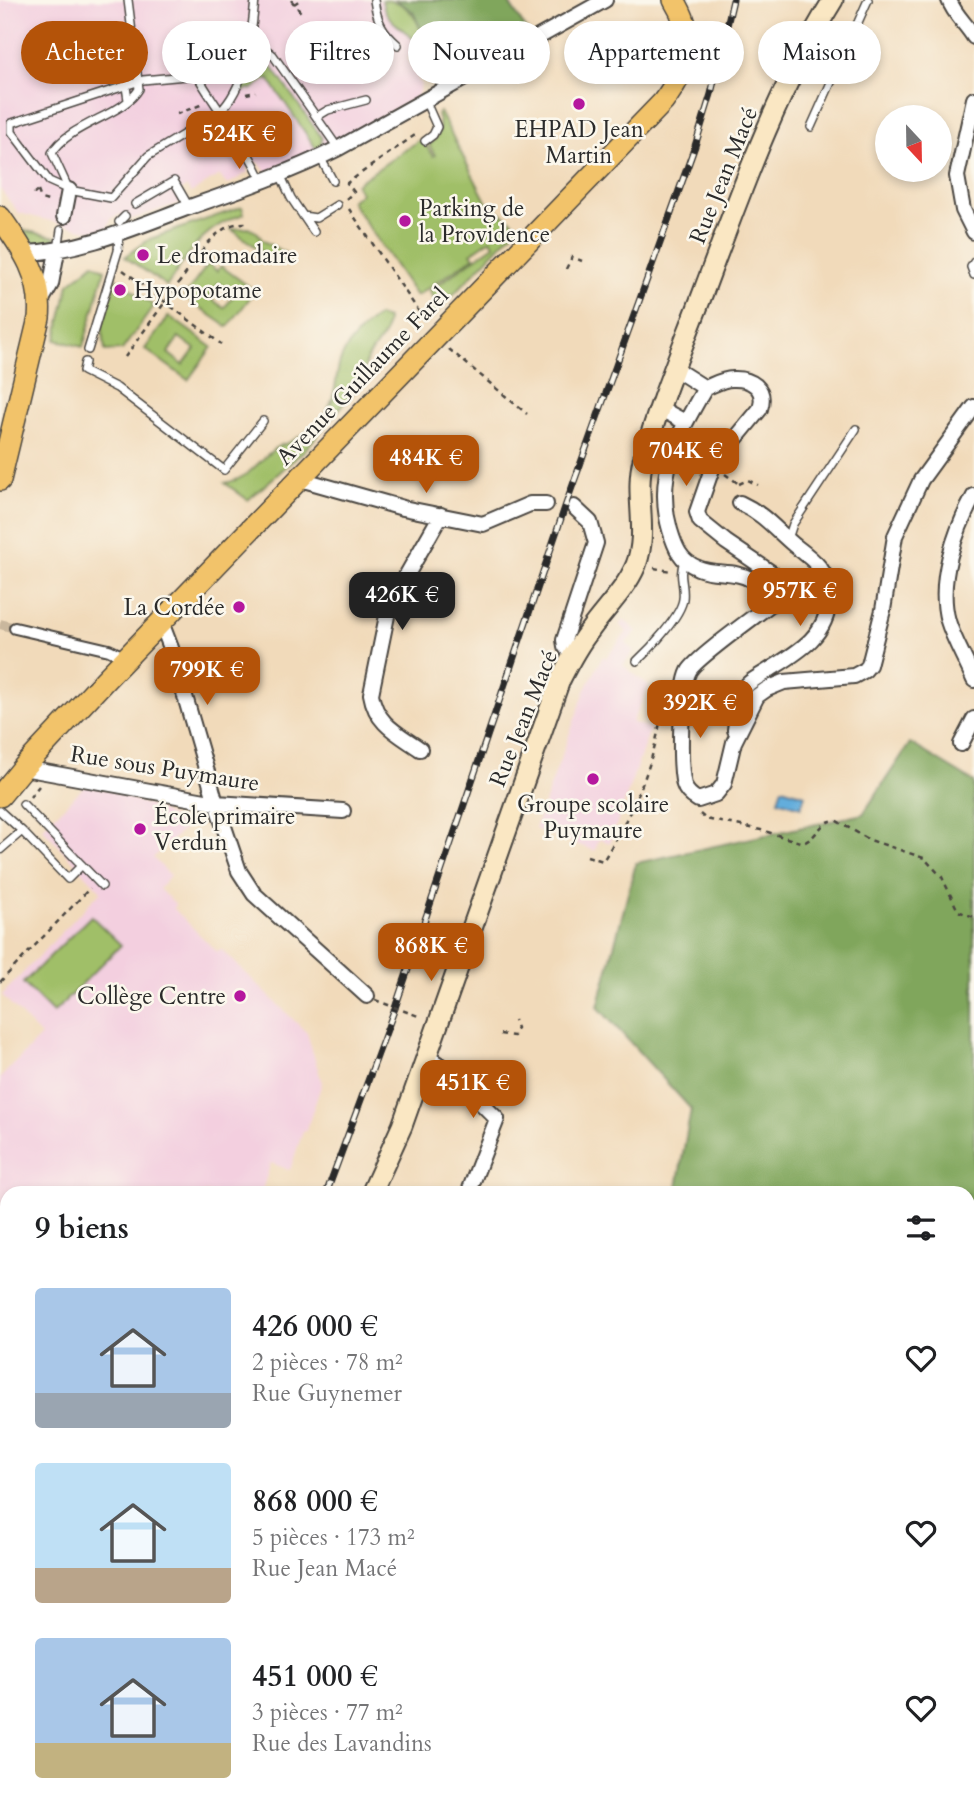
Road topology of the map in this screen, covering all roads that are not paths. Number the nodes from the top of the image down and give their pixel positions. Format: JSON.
{"nodes":[{"id":1,"x":128,"y":0,"type":"edge"},
{"id":2,"x":255,"y":0,"type":"edge"},
{"id":3,"x":374,"y":0,"type":"edge"},
{"id":4,"x":605,"y":0,"type":"edge"},
{"id":5,"x":674,"y":0,"type":"edge"},
{"id":6,"x":833,"y":0,"type":"edge"},
{"id":7,"x":868,"y":0,"type":"edge"},
{"id":8,"x":949,"y":0,"type":"edge"},
{"id":9,"x":252,"y":21,"type":"edge"},
{"id":10,"x":974,"y":37,"type":"edge"},
{"id":11,"x":398,"y":45,"type":"dead end"},
{"id":12,"x":271,"y":53,"type":"edge"},
{"id":13,"x":126,"y":84,"type":"edge"},
{"id":14,"x":236,"y":84,"type":"edge"},
{"id":15,"x":974,"y":99,"type":"edge"},
{"id":16,"x":128,"y":100,"type":"junction"},
{"id":17,"x":366,"y":100,"type":"dead end"},
{"id":18,"x":425,"y":100,"type":"junction"},
{"id":19,"x":219,"y":113,"type":"junction"},
{"id":20,"x":318,"y":116,"type":"junction"},
{"id":21,"x":811,"y":127,"type":"dead end"},
{"id":22,"x":425,"y":141,"type":"dead end"},
{"id":23,"x":338,"y":148,"type":"junction"},
{"id":24,"x":320,"y":158,"type":"junction"},
{"id":25,"x":280,"y":174,"type":"junction"},
{"id":26,"x":262,"y":181,"type":"junction"},
{"id":27,"x":333,"y":181,"type":"dead end"},
{"id":28,"x":69,"y":190,"type":"junction"},
{"id":29,"x":135,"y":204,"type":"dead end"},
{"id":30,"x":337,"y":205,"type":"dead end"},
{"id":31,"x":190,"y":208,"type":"junction"},
{"id":32,"x":303,"y":216,"type":"junction"},
{"id":33,"x":0,"y":217,"type":"edge"},
{"id":34,"x":62,"y":224,"type":"joint"},
{"id":35,"x":121,"y":224,"type":"junction"},
{"id":36,"x":314,"y":232,"type":"dead end"},
{"id":37,"x":974,"y":232,"type":"edge"},
{"id":38,"x":57,"y":251,"type":"junction"},
{"id":39,"x":25,"y":253,"type":"junction"},
{"id":40,"x":974,"y":262,"type":"edge"},
{"id":41,"x":974,"y":275,"type":"edge"},
{"id":42,"x":40,"y":303,"type":"junction"},
{"id":43,"x":88,"y":350,"type":"dead end"},
{"id":44,"x":85,"y":362,"type":"dead end"},
{"id":45,"x":675,"y":369,"type":"junction"},
{"id":46,"x":705,"y":388,"type":"junction"},
{"id":47,"x":974,"y":407,"type":"edge"},
{"id":48,"x":661,"y":409,"type":"junction"},
{"id":49,"x":263,"y":421,"type":"dead end"},
{"id":50,"x":685,"y":422,"type":"junction"},
{"id":51,"x":856,"y":429,"type":"dead end"},
{"id":52,"x":300,"y":479,"type":"junction"},
{"id":53,"x":0,"y":480,"type":"edge"},
{"id":54,"x":974,"y":496,"type":"edge"},
{"id":55,"x":740,"y":503,"type":"dead end"},
{"id":56,"x":545,"y":504,"type":"dead end"},
{"id":57,"x":574,"y":507,"type":"dead end"},
{"id":58,"x":441,"y":515,"type":"junction"},
{"id":59,"x":788,"y":539,"type":"junction"},
{"id":60,"x":684,"y":561,"type":"junction"},
{"id":61,"x":772,"y":603,"type":"junction"},
{"id":62,"x":161,"y":622,"type":"junction"},
{"id":63,"x":15,"y":628,"type":"tunnel mouth"},
{"id":64,"x":572,"y":656,"type":"junction"},
{"id":65,"x":126,"y":659,"type":"junction"},
{"id":66,"x":638,"y":661,"type":"dead end"},
{"id":67,"x":974,"y":680,"type":"edge"},
{"id":68,"x":974,"y":719,"type":"edge"},
{"id":69,"x":734,"y":742,"type":"junction"},
{"id":70,"x":961,"y":744,"type":"dead end"},
{"id":71,"x":420,"y":749,"type":"dead end"},
{"id":72,"x":33,"y":770,"type":"junction"},
{"id":73,"x":0,"y":778,"type":"edge"},
{"id":74,"x":0,"y":796,"type":"edge"},
{"id":75,"x":216,"y":803,"type":"junction"},
{"id":76,"x":23,"y":804,"type":"road end"},
{"id":77,"x":0,"y":811,"type":"edge"},
{"id":78,"x":343,"y":811,"type":"dead end"},
{"id":79,"x":23,"y":831,"type":"junction"},
{"id":80,"x":0,"y":850,"type":"edge"},
{"id":81,"x":82,"y":865,"type":"junction"},
{"id":82,"x":100,"y":883,"type":"road end"},
{"id":83,"x":371,"y":998,"type":"road end"},
{"id":84,"x":426,"y":1056,"type":"junction"},
{"id":85,"x":375,"y":1186,"type":"edge"},
{"id":86,"x":471,"y":1186,"type":"edge"}],
"edges":[{"from":1,"to":16,"type":"lane"},
{"from":2,"to":9,"type":"lane"},
{"from":3,"to":11,"type":"lane"},
{"from":4,"to":18,"type":"street"},
{"from":5,"to":52,"type":"main road","name":"Avenue Guillaume Farel"},
{"from":6,"to":45,"type":"main road","name":"Rue Jean Macé"},
{"from":7,"to":21,"type":"lane"},
{"from":8,"to":10,"type":"street"},
{"from":12,"to":20,"type":"lane"},
{"from":13,"to":16,"type":"lane"},
{"from":14,"to":19,"type":"lane"},
{"from":15,"to":37,"type":"street"},
{"from":16,"to":28,"type":"lane"},
{"from":17,"to":20,"type":"lane"},
{"from":18,"to":22,"type":"lane"},
{"from":18,"to":23,"type":"street"},
{"from":19,"to":26,"type":"lane"},
{"from":19,"to":28,"type":"lane"},
{"from":19,"to":28,"type":"lane"},
{"from":20,"to":23,"type":"lane"},
{"from":23,"to":24,"type":"street"},
{"from":24,"to":25,"type":"street"},
{"from":24,"to":27,"type":"lane"},
{"from":25,"to":26,"type":"street"},
{"from":25,"to":32,"type":"lane"},
{"from":26,"to":31,"type":"street"},
{"from":28,"to":34,"type":"street"},
{"from":29,"to":31,"type":"lane"},
{"from":30,"to":32,"type":"lane"},
{"from":31,"to":35,"type":"street"},
{"from":32,"to":36,"type":"lane"},
{"from":33,"to":39,"type":"main road"},
{"from":34,"to":38,"type":"lane"},
{"from":35,"to":38,"type":"street"},
{"from":35,"to":43,"type":"lane"},
{"from":38,"to":39,"type":"street"},
{"from":38,"to":42,"type":"street"},
{"from":39,"to":42,"type":"main road"},
{"from":40,"to":41,"type":"lane"},
{"from":42,"to":53,"type":"main road"},
{"from":44,"to":49,"type":"lane"},
{"from":45,"to":46,"type":"street"},
{"from":45,"to":48,"type":"main road","name":"Rue Jean Macé"},
{"from":46,"to":50,"type":"street"},
{"from":46,"to":61,"type":"street"},
{"from":47,"to":69,"type":"street"},
{"from":48,"to":50,"type":"street"},
{"from":48,"to":64,"type":"main road","name":"Rue Jean Macé"},
{"from":50,"to":60,"type":"street"},
{"from":51,"to":59,"type":"lane"},
{"from":52,"to":58,"type":"street"},
{"from":52,"to":62,"type":"main road","name":"Avenue Guillaume Farel"},
{"from":54,"to":67,"type":"street"},
{"from":55,"to":59,"type":"street"},
{"from":56,"to":58,"type":"street"},
{"from":57,"to":64,"type":"street"},
{"from":58,"to":71,"type":"street"},
{"from":59,"to":69,"type":"street"},
{"from":60,"to":61,"type":"street"},
{"from":60,"to":66,"type":"lane"},
{"from":61,"to":69,"type":"street"},
{"from":62,"to":65,"type":"main road","name":"Avenue Guillaume Farel"},
{"from":62,"to":75,"type":"street"},
{"from":63,"to":65,"type":"street"},
{"from":64,"to":84,"type":"main road","name":"Rue Jean Macé"},
{"from":65,"to":72,"type":"main road","name":"Avenue Guillaume Farel"},
{"from":68,"to":70,"type":"street"},
{"from":72,"to":73,"type":"main road"},
{"from":72,"to":74,"type":"main road","name":"Avenue Guillaume Farel"},
{"from":72,"to":75,"type":"street","name":"Rue sous Puymaure"},
{"from":75,"to":78,"type":"street","name":"Rue sous Puymaure"},
{"from":75,"to":83,"type":"street"},
{"from":76,"to":81,"type":"lane"},
{"from":77,"to":79,"type":"lane"},
{"from":79,"to":80,"type":"lane"},
{"from":79,"to":81,"type":"lane"},
{"from":81,"to":82,"type":"lane"},
{"from":84,"to":85,"type":"main road","name":"Rue Jean Macé"},
{"from":84,"to":86,"type":"street"}]}
